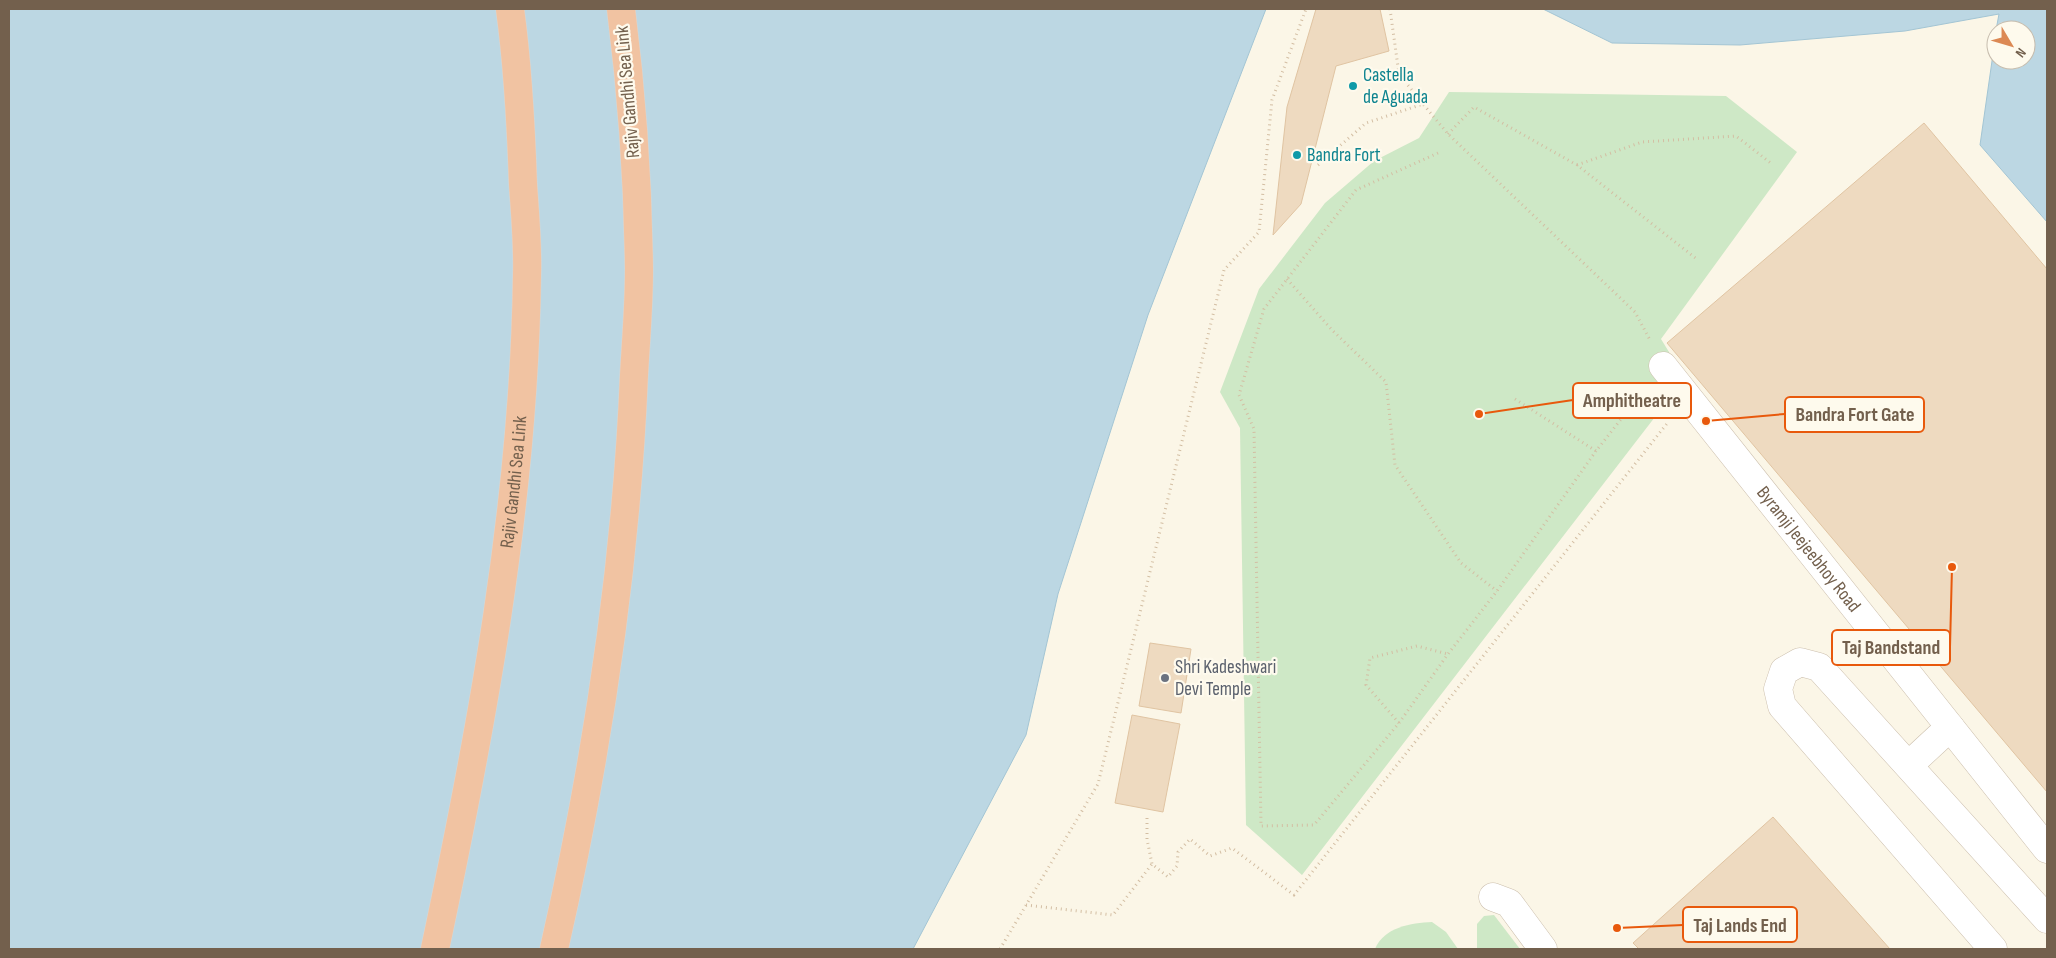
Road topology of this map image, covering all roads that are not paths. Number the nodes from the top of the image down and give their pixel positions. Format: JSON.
{"nodes":[{"id":1,"x":510,"y":9,"type":"edge"},
{"id":2,"x":621,"y":9,"type":"edge"},
{"id":3,"x":1663,"y":366,"type":"road end"},
{"id":4,"x":1950,"y":726,"type":"junction"},
{"id":5,"x":1909,"y":765,"type":"junction"},
{"id":6,"x":2047,"y":849,"type":"edge"},
{"id":7,"x":1493,"y":897,"type":"dead end"},
{"id":8,"x":2043,"y":908,"type":"edge"},
{"id":9,"x":435,"y":949,"type":"edge"},
{"id":10,"x":554,"y":949,"type":"edge"},
{"id":11,"x":1543,"y":949,"type":"edge"},
{"id":12,"x":1993,"y":949,"type":"edge"}],
"edges":[{"from":1,"to":9,"type":"highway","name":"Rajiv Gandhi Sea Link"},
{"from":2,"to":10,"type":"highway","name":"Rajiv Gandhi Sea Link"},
{"from":3,"to":4,"type":"street","name":"Byramji Jeejeebhoy Road"},
{"from":4,"to":5,"type":"street"},
{"from":4,"to":6,"type":"street","name":"Byramji Jeejeebhoy Road"},
{"from":5,"to":8,"type":"street"},
{"from":5,"to":12,"type":"street"},
{"from":7,"to":11,"type":"street"}]}
